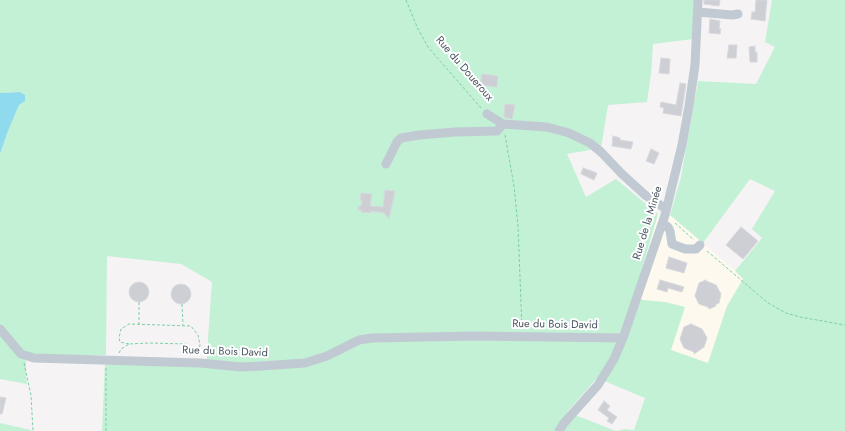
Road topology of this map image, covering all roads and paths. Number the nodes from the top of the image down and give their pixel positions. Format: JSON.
{"nodes":[{"id":1,"x":406,"y":0,"type":"edge"},
{"id":2,"x":698,"y":0,"type":"edge"},
{"id":3,"x":698,"y":12,"type":"junction"},
{"id":4,"x":738,"y":14,"type":"dead end"},
{"id":5,"x":487,"y":114,"type":"joint"},
{"id":6,"x":505,"y":125,"type":"junction"},
{"id":7,"x":386,"y":164,"type":"dead end"},
{"id":8,"x":665,"y":216,"type":"junction"},
{"id":9,"x":700,"y":245,"type":"junction"},
{"id":10,"x":139,"y":302,"type":"dead end"},
{"id":11,"x":182,"y":304,"type":"dead end"},
{"id":12,"x":139,"y":324,"type":"junction"},
{"id":13,"x":183,"y":325,"type":"junction"},
{"id":14,"x":845,"y":325,"type":"edge"},
{"id":15,"x":0,"y":329,"type":"edge"},
{"id":16,"x":522,"y":337,"type":"junction"},
{"id":17,"x":624,"y":338,"type":"junction"},
{"id":18,"x":129,"y":344,"type":"junction"},
{"id":19,"x":195,"y":351,"type":"junction"},
{"id":20,"x":21,"y":354,"type":"junction"},
{"id":21,"x":111,"y":360,"type":"junction"},
{"id":22,"x":200,"y":363,"type":"junction"},
{"id":23,"x":33,"y":431,"type":"edge"},
{"id":24,"x":106,"y":431,"type":"edge"},
{"id":25,"x":559,"y":431,"type":"edge"}],
"edges":[{"from":1,"to":5,"type":"path","name":"Rue du Doueroux"},
{"from":2,"to":3,"type":"street","name":"Rue de la Minée"},
{"from":3,"to":4,"type":"street"},
{"from":3,"to":8,"type":"street","name":"Rue de la Minée"},
{"from":5,"to":6,"type":"street","name":"Rue du Doueroux"},
{"from":6,"to":7,"type":"street"},
{"from":6,"to":8,"type":"street","name":"Rue du Doueroux"},
{"from":6,"to":16,"type":"path"},
{"from":8,"to":9,"type":"path"},
{"from":8,"to":9,"type":"street"},
{"from":8,"to":17,"type":"street","name":"Rue de la Minée"},
{"from":9,"to":14,"type":"path"},
{"from":10,"to":12,"type":"path"},
{"from":11,"to":13,"type":"path"},
{"from":12,"to":13,"type":"path"},
{"from":12,"to":18,"type":"path"},
{"from":13,"to":19,"type":"path"},
{"from":15,"to":20,"type":"street"},
{"from":16,"to":17,"type":"street","name":"Rue du Bois David"},
{"from":16,"to":22,"type":"street","name":"Rue du Bois David"},
{"from":17,"to":25,"type":"street","name":"Rue de la Minée"},
{"from":18,"to":19,"type":"path"},
{"from":18,"to":21,"type":"path"},
{"from":19,"to":22,"type":"path"},
{"from":20,"to":21,"type":"street","name":"Rue du Bois David"},
{"from":20,"to":23,"type":"path"},
{"from":21,"to":22,"type":"street","name":"Rue du Bois David"},
{"from":21,"to":24,"type":"path"}]}
